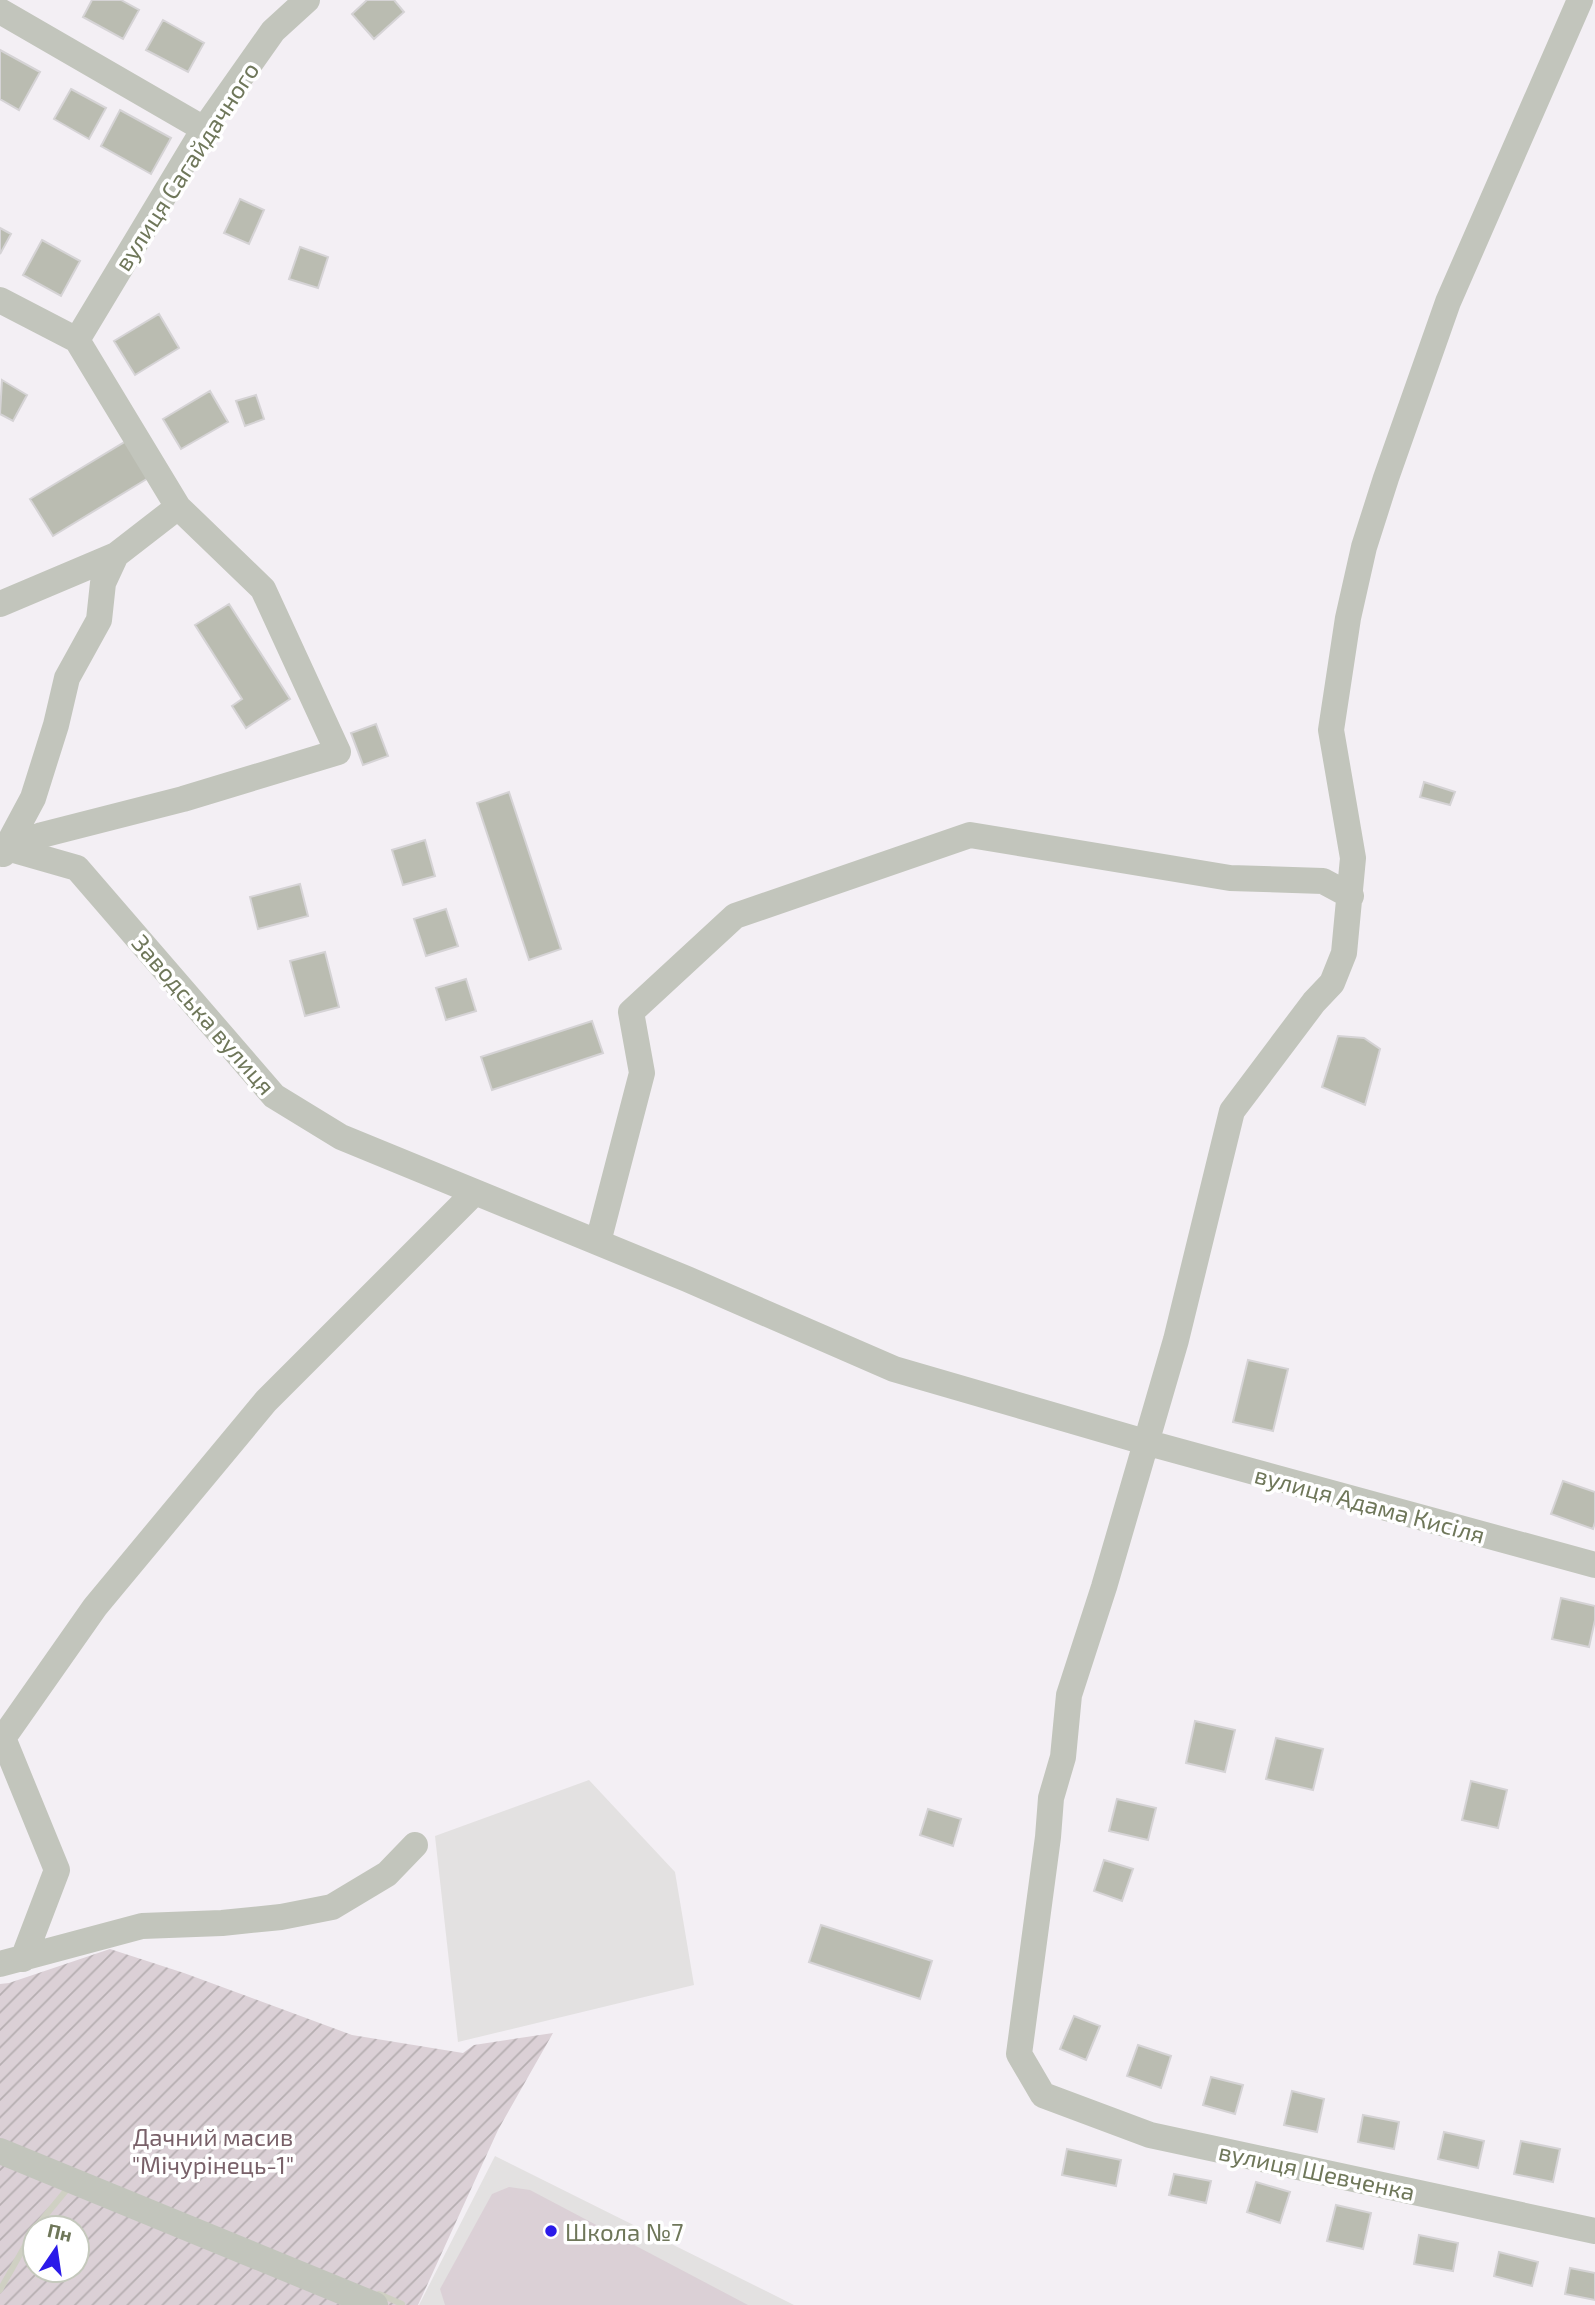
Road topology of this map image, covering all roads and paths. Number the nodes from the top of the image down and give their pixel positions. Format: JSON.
{"nodes":[{"id":1,"x":307,"y":0,"type":"edge"},
{"id":2,"x":1580,"y":0,"type":"edge"},
{"id":3,"x":0,"y":11,"type":"edge"},
{"id":4,"x":204,"y":129,"type":"junction"},
{"id":5,"x":0,"y":300,"type":"edge"},
{"id":6,"x":77,"y":340,"type":"junction"},
{"id":7,"x":178,"y":507,"type":"junction"},
{"id":8,"x":116,"y":555,"type":"junction"},
{"id":9,"x":0,"y":604,"type":"edge"},
{"id":10,"x":3,"y":851,"type":"edge"},
{"id":11,"x":1351,"y":896,"type":"junction"},
{"id":12,"x":475,"y":1192,"type":"junction"},
{"id":13,"x":603,"y":1245,"type":"junction"},
{"id":14,"x":1145,"y":1443,"type":"junction"},
{"id":15,"x":1595,"y":1565,"type":"edge"},
{"id":16,"x":415,"y":1845,"type":"dead end"},
{"id":17,"x":11,"y":1962,"type":"edge"},
{"id":18,"x":0,"y":2151,"type":"edge"},
{"id":19,"x":1595,"y":2231,"type":"edge"},
{"id":20,"x":375,"y":2305,"type":"edge"}],
"edges":[{"from":1,"to":4,"type":"street","name":"вулиця Сагайдачного"},
{"from":2,"to":11,"type":"street"},
{"from":3,"to":4,"type":"street"},
{"from":4,"to":6,"type":"street","name":"вулиця Сагайдачного"},
{"from":5,"to":6,"type":"street"},
{"from":6,"to":7,"type":"street"},
{"from":7,"to":8,"type":"street"},
{"from":7,"to":10,"type":"street"},
{"from":8,"to":9,"type":"street"},
{"from":8,"to":10,"type":"street"},
{"from":10,"to":12,"type":"street","name":"Заводська вулиця"},
{"from":11,"to":13,"type":"street"},
{"from":11,"to":14,"type":"street"},
{"from":12,"to":13,"type":"street","name":"Заводська вулиця"},
{"from":12,"to":17,"type":"street"},
{"from":13,"to":14,"type":"street","name":"вулиця Адама Кисіля"},
{"from":14,"to":15,"type":"street","name":"вулиця Адама Кисіля"},
{"from":14,"to":19,"type":"street","name":"вулиця Шевченка"},
{"from":16,"to":17,"type":"street"},
{"from":18,"to":20,"type":"street"}]}
